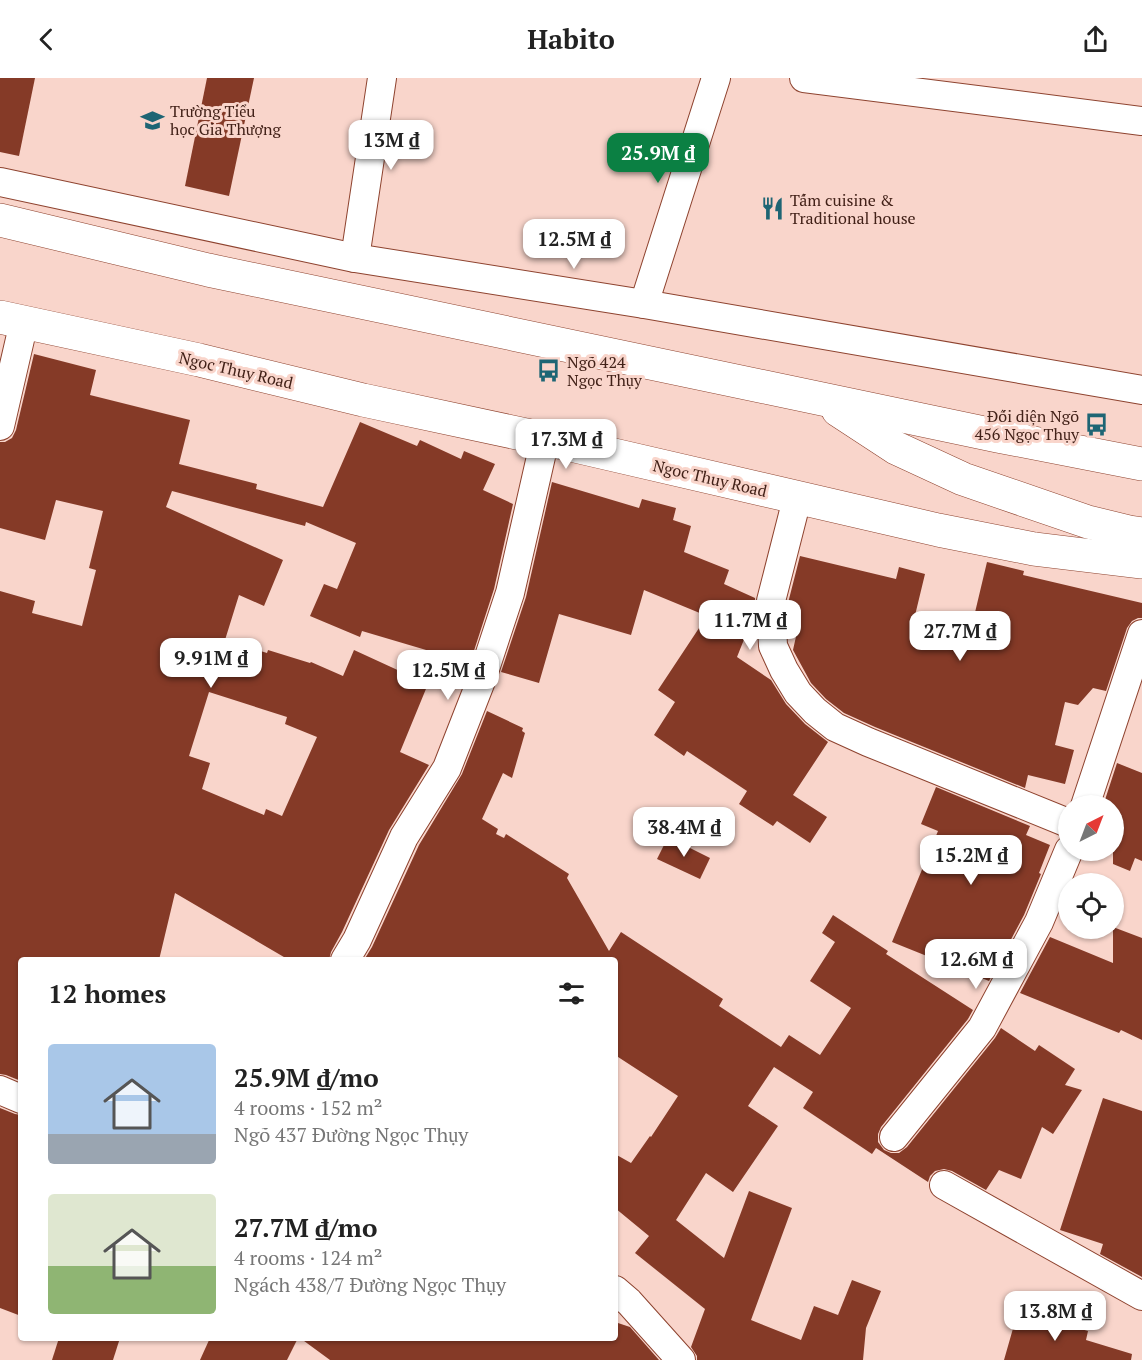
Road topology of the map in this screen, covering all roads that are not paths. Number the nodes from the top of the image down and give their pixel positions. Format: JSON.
{"nodes":[{"id":1,"x":382,"y":78,"type":"edge"},
{"id":2,"x":716,"y":78,"type":"edge"},
{"id":3,"x":804,"y":78,"type":"edge"},
{"id":4,"x":1142,"y":121,"type":"edge"},
{"id":5,"x":0,"y":182,"type":"edge"},
{"id":6,"x":0,"y":220,"type":"edge"},
{"id":7,"x":355,"y":258,"type":"junction"},
{"id":8,"x":644,"y":304,"type":"junction"},
{"id":9,"x":12,"y":319,"type":"edge"},
{"id":10,"x":1142,"y":390,"type":"edge"},
{"id":11,"x":822,"y":399,"type":"junction"},
{"id":12,"x":0,"y":426,"type":"edge"},
{"id":13,"x":545,"y":439,"type":"junction"},
{"id":14,"x":1142,"y":464,"type":"edge"},
{"id":15,"x":797,"y":499,"type":"junction"},
{"id":16,"x":1142,"y":534,"type":"edge"},
{"id":17,"x":1142,"y":562,"type":"edge"},
{"id":18,"x":1142,"y":634,"type":"edge"},
{"id":19,"x":1089,"y":795,"type":"edge"},
{"id":20,"x":1058,"y":819,"type":"edge"},
{"id":21,"x":1064,"y":861,"type":"edge"},
{"id":22,"x":347,"y":957,"type":"edge"},
{"id":23,"x":0,"y":1090,"type":"edge"},
{"id":24,"x":18,"y":1098,"type":"edge"},
{"id":25,"x":894,"y":1137,"type":"dead end"},
{"id":26,"x":944,"y":1185,"type":"dead end"},
{"id":27,"x":618,"y":1293,"type":"edge"},
{"id":28,"x":1142,"y":1296,"type":"edge"},
{"id":29,"x":681,"y":1360,"type":"edge"}],
"edges":[{"from":1,"to":7,"type":"street"},
{"from":2,"to":8,"type":"street"},
{"from":3,"to":4,"type":"street"},
{"from":5,"to":7,"type":"street"},
{"from":6,"to":11,"type":"main road"},
{"from":7,"to":8,"type":"street"},
{"from":8,"to":10,"type":"street"},
{"from":9,"to":12,"type":"street"},
{"from":9,"to":13,"type":"main road","name":"Ngoc Thuy Road"},
{"from":11,"to":14,"type":"main road"},
{"from":11,"to":16,"type":"main road"},
{"from":13,"to":15,"type":"main road","name":"Ngoc Thuy Road"},
{"from":13,"to":22,"type":"street"},
{"from":15,"to":17,"type":"main road","name":"Ngoc Thuy Road"},
{"from":15,"to":20,"type":"street"},
{"from":18,"to":19,"type":"street"},
{"from":21,"to":25,"type":"street"},
{"from":23,"to":24,"type":"street"},
{"from":26,"to":28,"type":"street"},
{"from":27,"to":29,"type":"street"}]}
